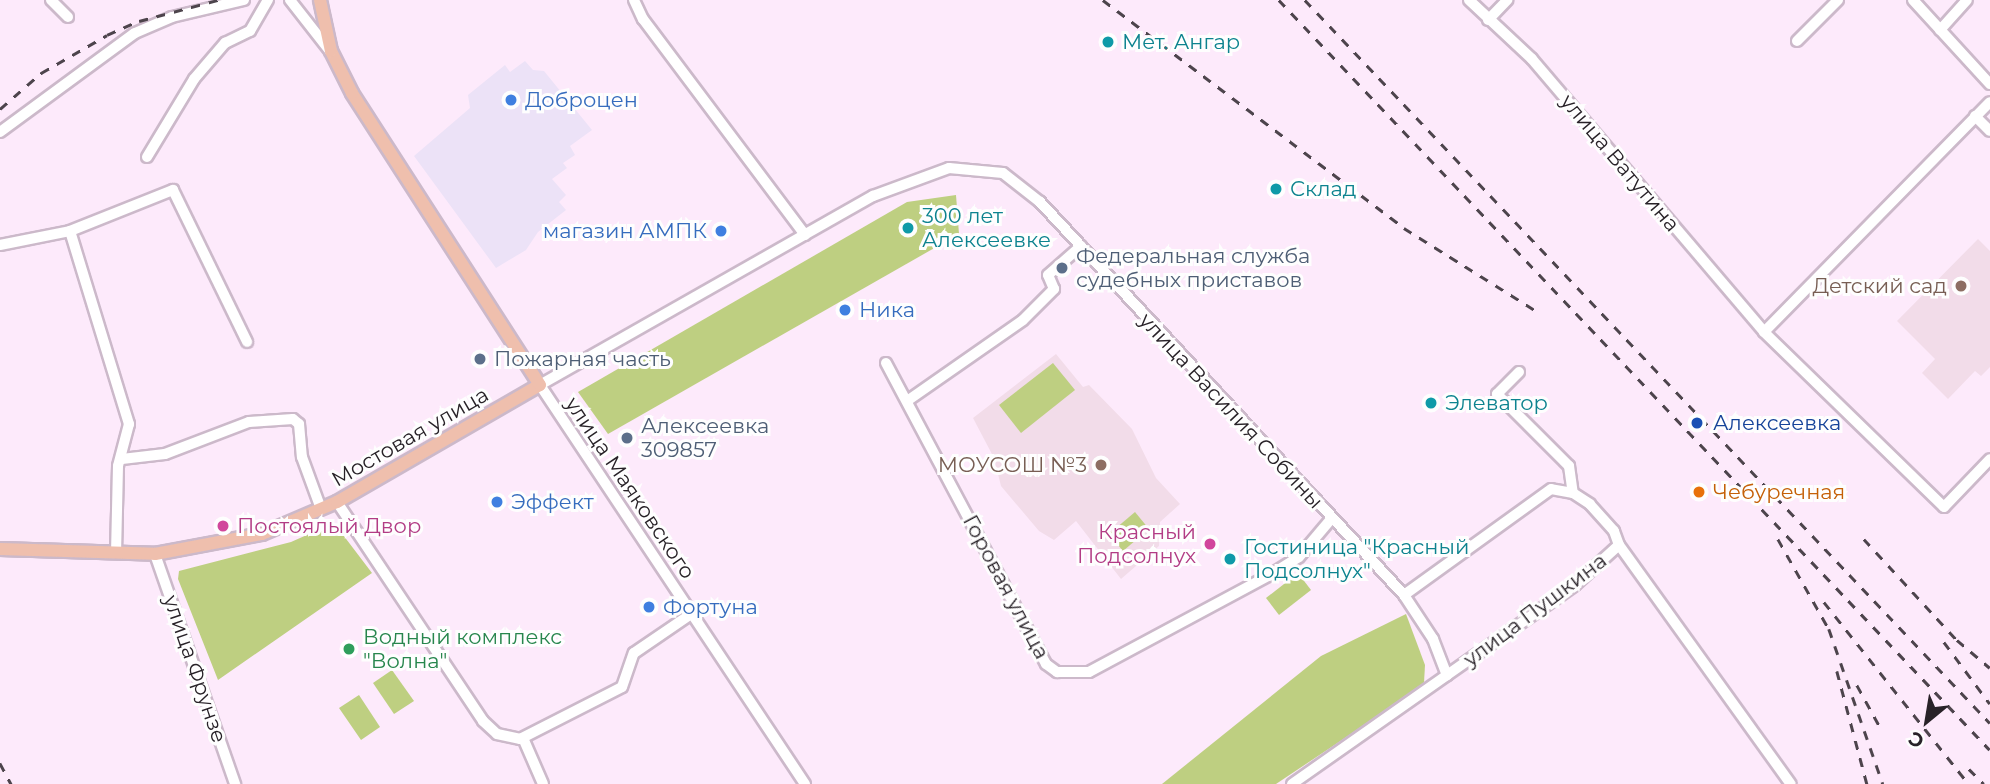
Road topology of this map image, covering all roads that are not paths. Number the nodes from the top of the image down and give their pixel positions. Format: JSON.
{"nodes":[{"id":1,"x":51,"y":0,"type":"edge"},
{"id":2,"x":244,"y":0,"type":"edge"},
{"id":3,"x":268,"y":0,"type":"edge"},
{"id":4,"x":290,"y":0,"type":"edge"},
{"id":5,"x":320,"y":0,"type":"edge"},
{"id":6,"x":634,"y":0,"type":"edge"},
{"id":7,"x":1469,"y":0,"type":"edge"},
{"id":8,"x":1507,"y":0,"type":"edge"},
{"id":9,"x":1838,"y":0,"type":"edge"},
{"id":10,"x":1913,"y":0,"type":"edge"},
{"id":11,"x":1967,"y":0,"type":"edge"},
{"id":12,"x":68,"y":18,"type":"dead end"},
{"id":13,"x":1488,"y":20,"type":"junction"},
{"id":14,"x":1940,"y":30,"type":"junction"},
{"id":15,"x":1797,"y":41,"type":"dead end"},
{"id":16,"x":331,"y":51,"type":"junction"},
{"id":17,"x":1990,"y":84,"type":"edge"},
{"id":18,"x":1990,"y":102,"type":"edge"},
{"id":19,"x":1975,"y":116,"type":"junction"},
{"id":20,"x":1990,"y":131,"type":"edge"},
{"id":21,"x":0,"y":132,"type":"edge"},
{"id":22,"x":146,"y":157,"type":"dead end"},
{"id":23,"x":914,"y":177,"type":"joint"},
{"id":24,"x":70,"y":231,"type":"junction"},
{"id":25,"x":805,"y":235,"type":"junction"},
{"id":26,"x":0,"y":244,"type":"edge"},
{"id":27,"x":1081,"y":246,"type":"junction"},
{"id":28,"x":1764,"y":332,"type":"junction"},
{"id":29,"x":247,"y":342,"type":"dead end"},
{"id":30,"x":886,"y":363,"type":"dead end"},
{"id":31,"x":1519,"y":372,"type":"dead end"},
{"id":32,"x":540,"y":385,"type":"junction"},
{"id":33,"x":907,"y":401,"type":"junction"},
{"id":34,"x":122,"y":459,"type":"junction"},
{"id":35,"x":1990,"y":459,"type":"edge"},
{"id":36,"x":1573,"y":493,"type":"junction"},
{"id":37,"x":337,"y":502,"type":"junction"},
{"id":38,"x":321,"y":509,"type":"junction"},
{"id":39,"x":1331,"y":519,"type":"junction"},
{"id":40,"x":1619,"y":545,"type":"junction"},
{"id":41,"x":0,"y":549,"type":"edge"},
{"id":42,"x":116,"y":551,"type":"junction"},
{"id":43,"x":155,"y":554,"type":"junction"},
{"id":44,"x":1404,"y":595,"type":"junction"},
{"id":45,"x":691,"y":614,"type":"junction"},
{"id":46,"x":1447,"y":675,"type":"junction"},
{"id":47,"x":523,"y":738,"type":"junction"},
{"id":48,"x":1305,"y":781,"type":"edge"},
{"id":49,"x":235,"y":784,"type":"edge"},
{"id":50,"x":543,"y":784,"type":"edge"},
{"id":51,"x":805,"y":784,"type":"edge"},
{"id":52,"x":1292,"y":784,"type":"edge"},
{"id":53,"x":1791,"y":784,"type":"edge"}],
"edges":[{"from":1,"to":12,"type":"street"},
{"from":2,"to":21,"type":"street"},
{"from":3,"to":22,"type":"street"},
{"from":4,"to":16,"type":"street","name":"улица Маяковского"},
{"from":5,"to":16,"type":"main road"},
{"from":6,"to":25,"type":"street"},
{"from":7,"to":13,"type":"street","name":"улица Ватутина"},
{"from":8,"to":13,"type":"street"},
{"from":9,"to":15,"type":"street"},
{"from":10,"to":14,"type":"street"},
{"from":11,"to":14,"type":"street"},
{"from":13,"to":28,"type":"street","name":"улица Ватутина"},
{"from":14,"to":17,"type":"street"},
{"from":16,"to":32,"type":"main road","name":"улица Маяковского"},
{"from":18,"to":19,"type":"street"},
{"from":19,"to":20,"type":"street"},
{"from":19,"to":28,"type":"street"},
{"from":23,"to":25,"type":"street","name":"Мостовая улица"},
{"from":23,"to":27,"type":"street","name":"улица Василия Собины"},
{"from":24,"to":26,"type":"street"},
{"from":24,"to":29,"type":"street"},
{"from":24,"to":34,"type":"street"},
{"from":25,"to":32,"type":"street","name":"Мостовая улица"},
{"from":27,"to":33,"type":"street"},
{"from":27,"to":39,"type":"street","name":"улица Василия Собины"},
{"from":28,"to":35,"type":"street","name":"улица Ватутина"},
{"from":30,"to":33,"type":"street","name":"Горовая улица"},
{"from":31,"to":36,"type":"street"},
{"from":32,"to":37,"type":"main road","name":"Мостовая улица"},
{"from":32,"to":45,"type":"street","name":"улица Маяковского"},
{"from":33,"to":39,"type":"street","name":"Горовая улица"},
{"from":34,"to":38,"type":"street"},
{"from":34,"to":42,"type":"street"},
{"from":36,"to":40,"type":"street","name":"улица Пушкина"},
{"from":36,"to":44,"type":"street"},
{"from":37,"to":38,"type":"main road","name":"Мостовая улица"},
{"from":37,"to":47,"type":"street"},
{"from":38,"to":43,"type":"main road","name":"Мостовая улица"},
{"from":39,"to":44,"type":"street","name":"улица Василия Собины"},
{"from":40,"to":46,"type":"street","name":"улица Пушкина"},
{"from":40,"to":53,"type":"street"},
{"from":41,"to":42,"type":"main road","name":"Мостовая улица"},
{"from":42,"to":43,"type":"main road","name":"Мостовая улица"},
{"from":43,"to":49,"type":"street","name":"улица Фрунзе"},
{"from":44,"to":46,"type":"street","name":"улица Василия Собины"},
{"from":45,"to":47,"type":"street"},
{"from":45,"to":51,"type":"street","name":"улица Маяковского"},
{"from":46,"to":48,"type":"street","name":"улица Пушкина"},
{"from":47,"to":50,"type":"street"},
{"from":48,"to":52,"type":"street","name":"улица Пушкина"}]}
